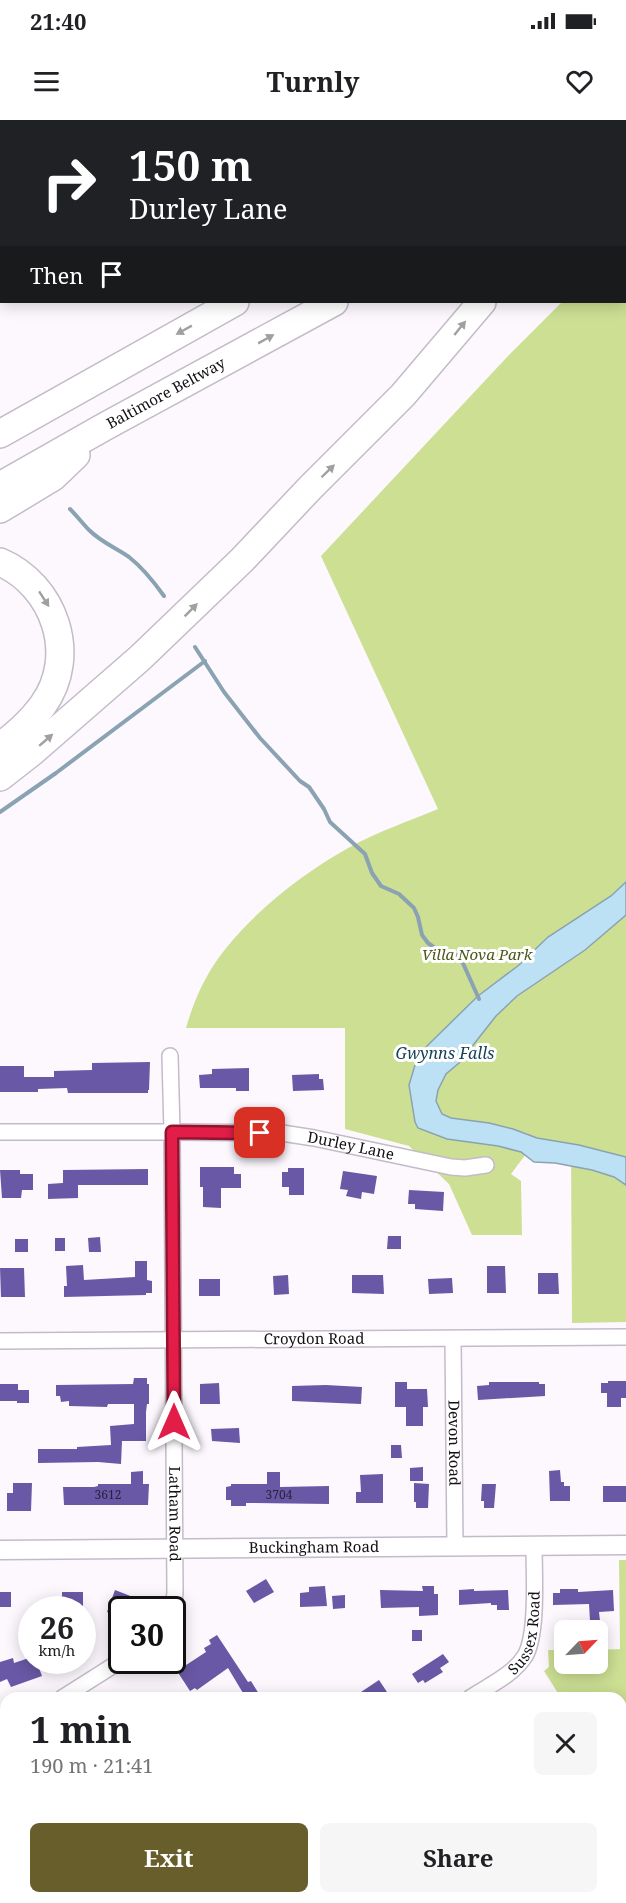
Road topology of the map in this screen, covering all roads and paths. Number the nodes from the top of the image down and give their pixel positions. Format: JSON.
{"nodes":[{"id":1,"x":233,"y":303,"type":"edge"},
{"id":2,"x":332,"y":303,"type":"edge"},
{"id":3,"x":481,"y":303,"type":"edge"},
{"id":4,"x":104,"y":427,"type":"junction"},
{"id":5,"x":0,"y":434,"type":"edge"},
{"id":6,"x":0,"y":486,"type":"edge"},
{"id":7,"x":0,"y":509,"type":"edge"},
{"id":8,"x":0,"y":562,"type":"edge"},
{"id":9,"x":0,"y":747,"type":"edge"},
{"id":10,"x":0,"y":777,"type":"edge"},
{"id":11,"x":170,"y":1056,"type":"dead end"},
{"id":12,"x":0,"y":1132,"type":"edge"},
{"id":13,"x":172,"y":1132,"type":"junction"},
{"id":14,"x":486,"y":1165,"type":"dead end"},
{"id":15,"x":626,"y":1337,"type":"edge"},
{"id":16,"x":173,"y":1338,"type":"junction"},
{"id":17,"x":453,"y":1339,"type":"junction"},
{"id":18,"x":0,"y":1341,"type":"edge"},
{"id":19,"x":626,"y":1545,"type":"edge"},
{"id":20,"x":534,"y":1546,"type":"junction"},
{"id":21,"x":455,"y":1547,"type":"junction"},
{"id":22,"x":175,"y":1548,"type":"junction"},
{"id":23,"x":0,"y":1550,"type":"edge"},
{"id":24,"x":174,"y":1596,"type":"edge"},
{"id":25,"x":108,"y":1669,"type":"edge"},
{"id":26,"x":71,"y":1692,"type":"edge"},
{"id":27,"x":480,"y":1692,"type":"edge"}],
"edges":[{"from":1,"to":5,"type":"highway","one_way":true},
{"from":4,"to":2,"type":"highway","name":"Baltimore Beltway","one_way":true},
{"from":10,"to":3,"type":"highway","one_way":true},
{"from":4,"to":6,"type":"highway","name":"Baltimore Beltway"},
{"from":4,"to":7,"type":"highway"},
{"from":8,"to":9,"type":"highway","one_way":true},
{"from":11,"to":13,"type":"street","name":"Latham Road"},
{"from":12,"to":13,"type":"street","name":"Durley Lane"},
{"from":13,"to":14,"type":"street","name":"Durley Lane"},
{"from":13,"to":16,"type":"street","name":"Latham Road"},
{"from":15,"to":17,"type":"street","name":"Croydon Road"},
{"from":16,"to":17,"type":"street","name":"Croydon Road"},
{"from":16,"to":18,"type":"street","name":"Croydon Road"},
{"from":16,"to":22,"type":"street","name":"Latham Road"},
{"from":17,"to":21,"type":"street","name":"Devon Road"},
{"from":19,"to":20,"type":"street","name":"Buckingham Road"},
{"from":20,"to":21,"type":"street","name":"Buckingham Road"},
{"from":20,"to":27,"type":"street","name":"Sussex Road"},
{"from":21,"to":22,"type":"street","name":"Buckingham Road"},
{"from":22,"to":23,"type":"street","name":"Buckingham Road"},
{"from":22,"to":24,"type":"street","name":"Latham Road"},
{"from":25,"to":26,"type":"street"}]}
